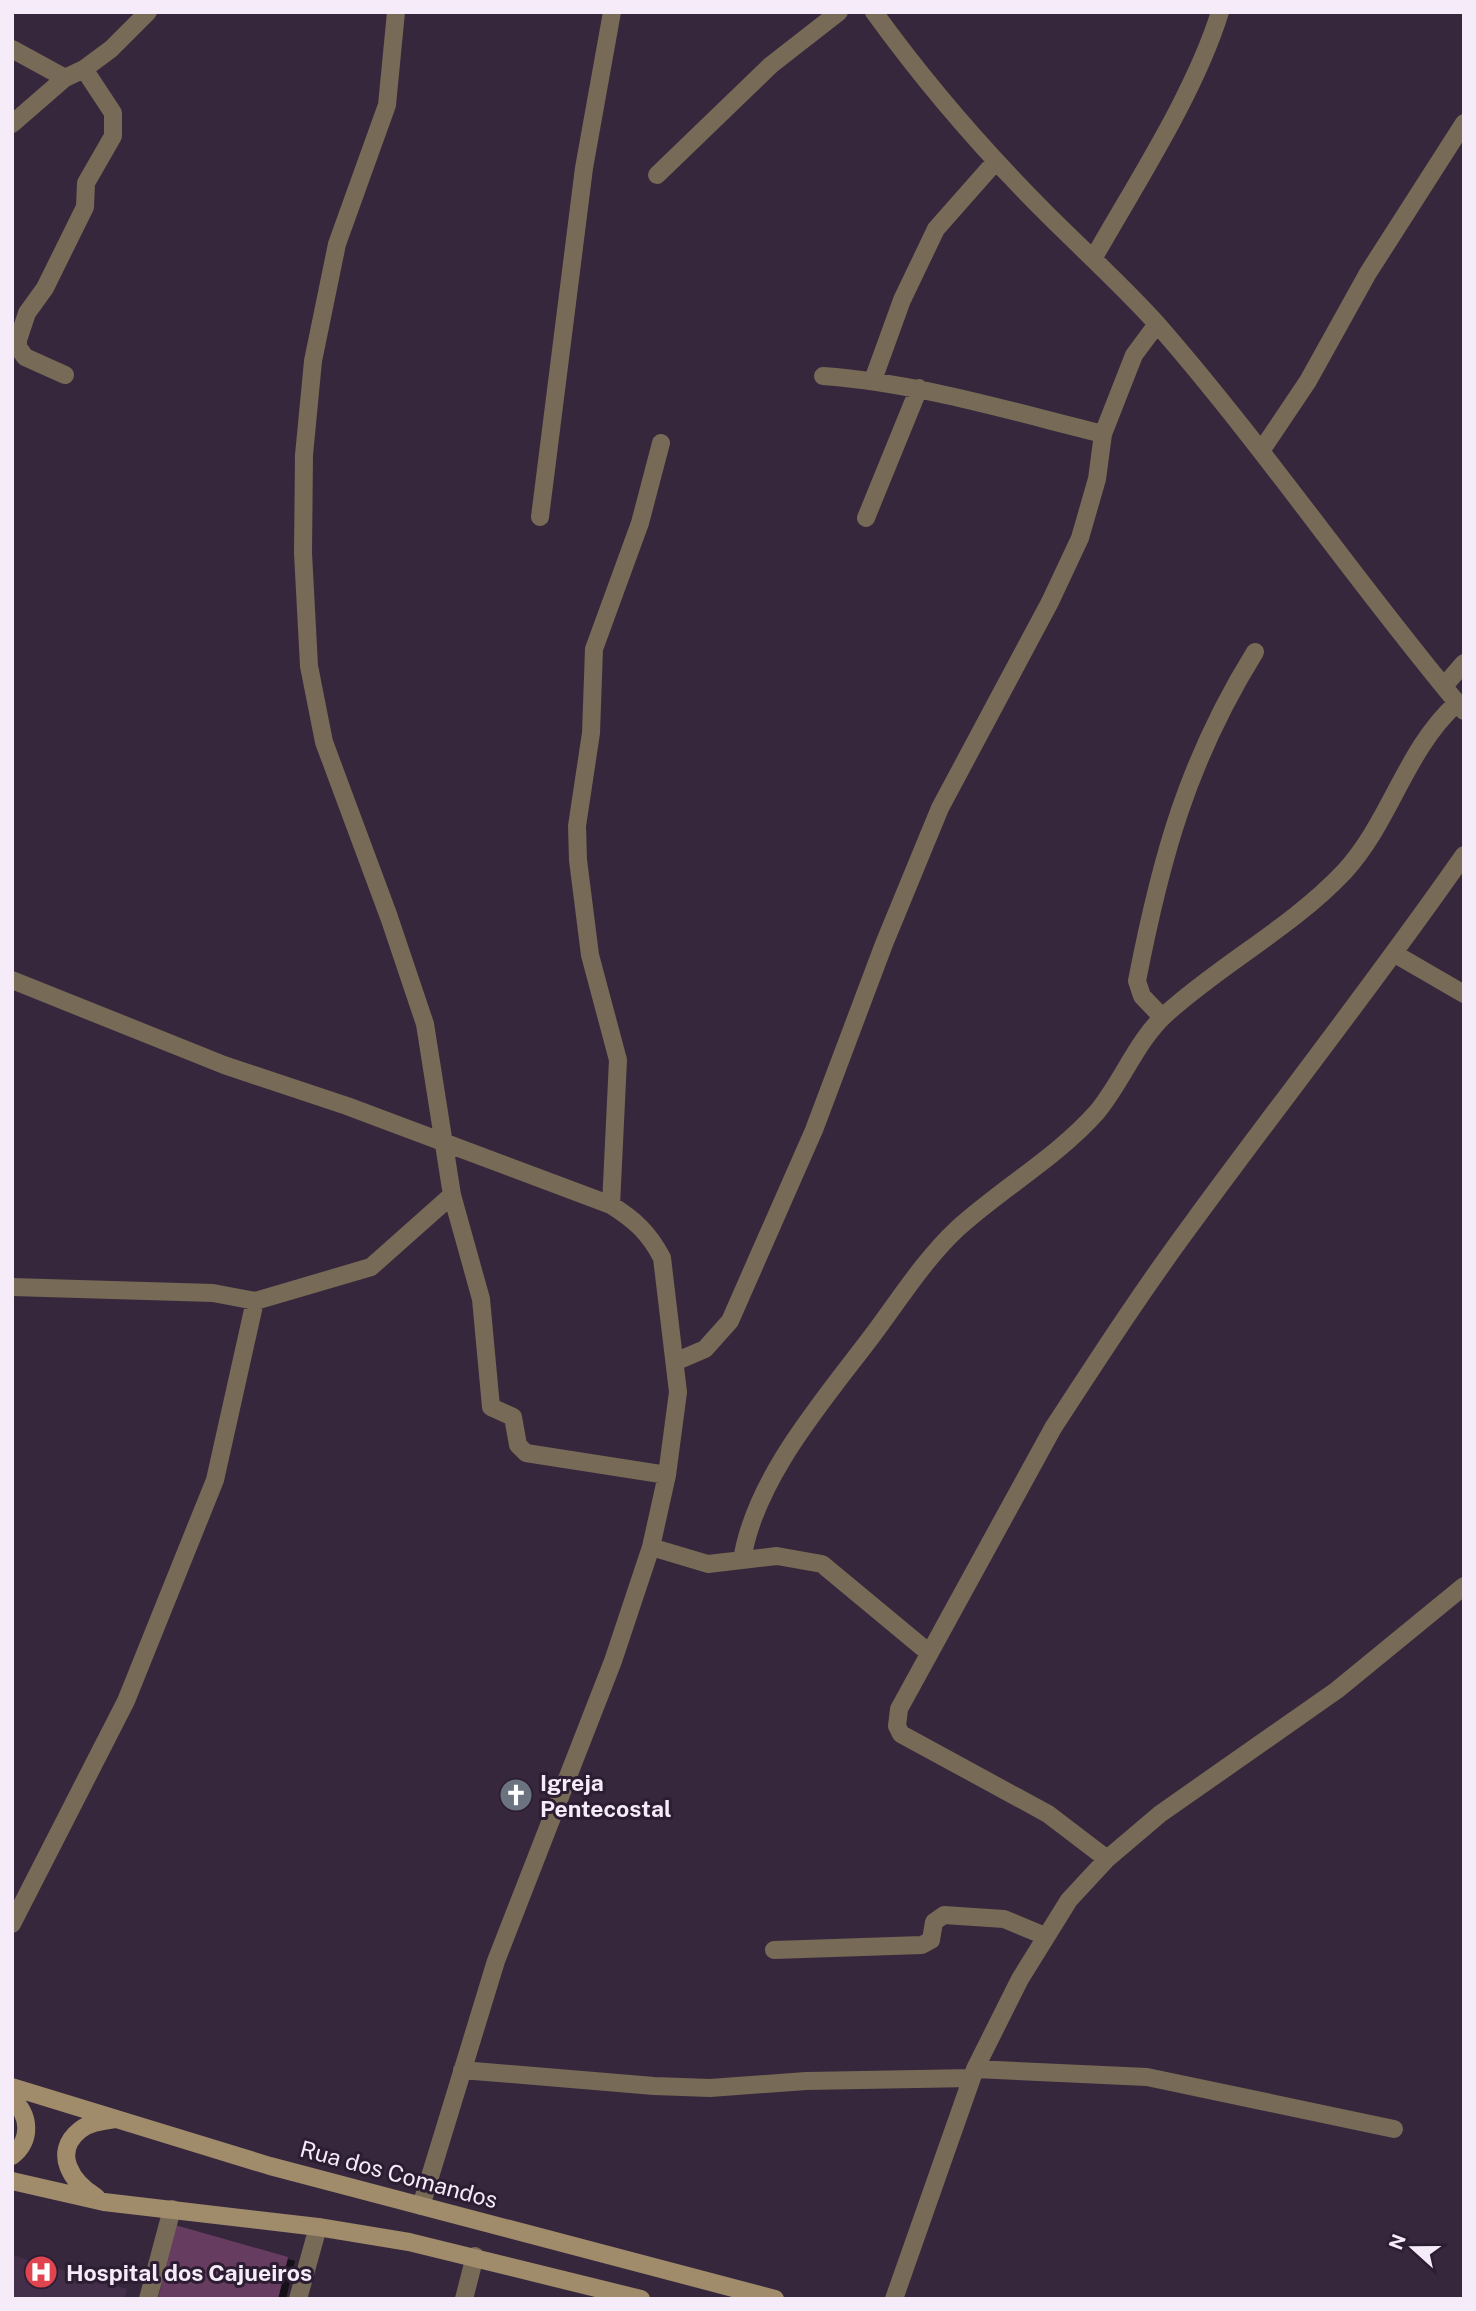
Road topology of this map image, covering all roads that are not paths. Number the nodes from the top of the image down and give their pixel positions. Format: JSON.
{"nodes":[{"id":1,"x":148,"y":12,"type":"edge"},
{"id":2,"x":396,"y":12,"type":"edge"},
{"id":3,"x":612,"y":12,"type":"edge"},
{"id":4,"x":839,"y":12,"type":"edge"},
{"id":5,"x":874,"y":12,"type":"edge"},
{"id":6,"x":1220,"y":12,"type":"edge"},
{"id":7,"x":12,"y":49,"type":"edge"},
{"id":8,"x":84,"y":69,"type":"junction"},
{"id":9,"x":65,"y":78,"type":"junction"},
{"id":10,"x":1464,"y":123,"type":"edge"},
{"id":11,"x":12,"y":124,"type":"edge"},
{"id":12,"x":996,"y":162,"type":"junction"},
{"id":13,"x":657,"y":175,"type":"dead end"},
{"id":14,"x":1093,"y":259,"type":"junction"},
{"id":15,"x":1157,"y":324,"type":"junction"},
{"id":16,"x":65,"y":375,"type":"dead end"},
{"id":17,"x":823,"y":376,"type":"dead end"},
{"id":18,"x":873,"y":380,"type":"junction"},
{"id":19,"x":919,"y":388,"type":"junction"},
{"id":20,"x":1103,"y":434,"type":"junction"},
{"id":21,"x":661,"y":443,"type":"dead end"},
{"id":22,"x":1261,"y":452,"type":"junction"},
{"id":23,"x":540,"y":517,"type":"dead end"},
{"id":24,"x":866,"y":518,"type":"dead end"},
{"id":25,"x":1255,"y":652,"type":"dead end"},
{"id":26,"x":1464,"y":663,"type":"edge"},
{"id":27,"x":1444,"y":686,"type":"junction"},
{"id":28,"x":1461,"y":707,"type":"edge"},
{"id":29,"x":1464,"y":855,"type":"edge"},
{"id":30,"x":1395,"y":954,"type":"junction"},
{"id":31,"x":12,"y":980,"type":"edge"},
{"id":32,"x":1464,"y":994,"type":"edge"},
{"id":33,"x":1162,"y":1017,"type":"junction"},
{"id":34,"x":444,"y":1143,"type":"junction"},
{"id":35,"x":452,"y":1195,"type":"junction"},
{"id":36,"x":611,"y":1205,"type":"junction"},
{"id":37,"x":12,"y":1287,"type":"edge"},
{"id":38,"x":255,"y":1301,"type":"junction"},
{"id":39,"x":677,"y":1361,"type":"junction"},
{"id":40,"x":667,"y":1475,"type":"junction"},
{"id":41,"x":651,"y":1547,"type":"junction"},
{"id":42,"x":742,"y":1560,"type":"junction"},
{"id":43,"x":1464,"y":1586,"type":"edge"},
{"id":44,"x":928,"y":1652,"type":"junction"},
{"id":45,"x":1107,"y":1859,"type":"junction"},
{"id":46,"x":12,"y":1924,"type":"edge"},
{"id":47,"x":1045,"y":1936,"type":"junction"},
{"id":48,"x":774,"y":1950,"type":"dead end"},
{"id":49,"x":462,"y":2070,"type":"junction"},
{"id":50,"x":974,"y":2074,"type":"junction"},
{"id":51,"x":12,"y":2087,"type":"edge"},
{"id":52,"x":12,"y":2099,"type":"edge"},
{"id":53,"x":120,"y":2118,"type":"junction"},
{"id":54,"x":1394,"y":2129,"type":"dead end"},
{"id":55,"x":12,"y":2156,"type":"edge"},
{"id":56,"x":12,"y":2181,"type":"edge"},
{"id":57,"x":104,"y":2202,"type":"junction"},
{"id":58,"x":421,"y":2206,"type":"junction"},
{"id":59,"x":172,"y":2209,"type":"junction"},
{"id":60,"x":318,"y":2227,"type":"junction"},
{"id":61,"x":475,"y":2256,"type":"junction"},
{"id":62,"x":148,"y":2299,"type":"edge"},
{"id":63,"x":298,"y":2299,"type":"edge"},
{"id":64,"x":464,"y":2299,"type":"edge"},
{"id":65,"x":641,"y":2299,"type":"edge"},
{"id":66,"x":775,"y":2299,"type":"edge"},
{"id":67,"x":894,"y":2299,"type":"edge"}],
"edges":[{"from":1,"to":8,"type":"street"},
{"from":2,"to":34,"type":"street"},
{"from":3,"to":23,"type":"street"},
{"from":4,"to":13,"type":"street"},
{"from":5,"to":12,"type":"street"},
{"from":6,"to":14,"type":"street"},
{"from":7,"to":9,"type":"street"},
{"from":8,"to":9,"type":"street"},
{"from":8,"to":16,"type":"street"},
{"from":9,"to":11,"type":"street"},
{"from":10,"to":22,"type":"street"},
{"from":12,"to":14,"type":"street"},
{"from":12,"to":18,"type":"street"},
{"from":14,"to":15,"type":"street"},
{"from":15,"to":20,"type":"street"},
{"from":15,"to":22,"type":"street"},
{"from":17,"to":18,"type":"street"},
{"from":18,"to":19,"type":"street"},
{"from":19,"to":20,"type":"street"},
{"from":19,"to":24,"type":"street"},
{"from":20,"to":39,"type":"street"},
{"from":21,"to":36,"type":"street"},
{"from":22,"to":27,"type":"street"},
{"from":25,"to":33,"type":"street"},
{"from":26,"to":27,"type":"street"},
{"from":27,"to":28,"type":"street"},
{"from":28,"to":33,"type":"street"},
{"from":29,"to":30,"type":"street"},
{"from":30,"to":32,"type":"street"},
{"from":30,"to":44,"type":"street"},
{"from":31,"to":34,"type":"street"},
{"from":33,"to":42,"type":"street"},
{"from":34,"to":35,"type":"street"},
{"from":34,"to":36,"type":"street"},
{"from":35,"to":38,"type":"street"},
{"from":35,"to":40,"type":"street"},
{"from":36,"to":39,"type":"street"},
{"from":37,"to":38,"type":"street"},
{"from":38,"to":46,"type":"street"},
{"from":39,"to":40,"type":"street"},
{"from":40,"to":41,"type":"street"},
{"from":41,"to":42,"type":"street"},
{"from":41,"to":49,"type":"street"},
{"from":42,"to":44,"type":"street"},
{"from":43,"to":45,"type":"street"},
{"from":44,"to":45,"type":"street"},
{"from":45,"to":47,"type":"street"},
{"from":47,"to":48,"type":"street"},
{"from":47,"to":50,"type":"street"},
{"from":49,"to":50,"type":"street"},
{"from":49,"to":58,"type":"street"},
{"from":50,"to":54,"type":"street"},
{"from":50,"to":67,"type":"street"},
{"from":51,"to":53,"type":"main road","name":"Rua dos Comandos"},
{"from":52,"to":55,"type":"main road"},
{"from":53,"to":57,"type":"main road"},
{"from":53,"to":58,"type":"main road","name":"Rua dos Comandos"},
{"from":56,"to":57,"type":"main road"},
{"from":57,"to":59,"type":"main road"},
{"from":58,"to":66,"type":"main road","name":"Rua dos Comandos"},
{"from":59,"to":60,"type":"main road"},
{"from":59,"to":62,"type":"street"},
{"from":60,"to":61,"type":"main road"},
{"from":60,"to":63,"type":"street"},
{"from":61,"to":64,"type":"street"},
{"from":61,"to":65,"type":"main road"}]}
